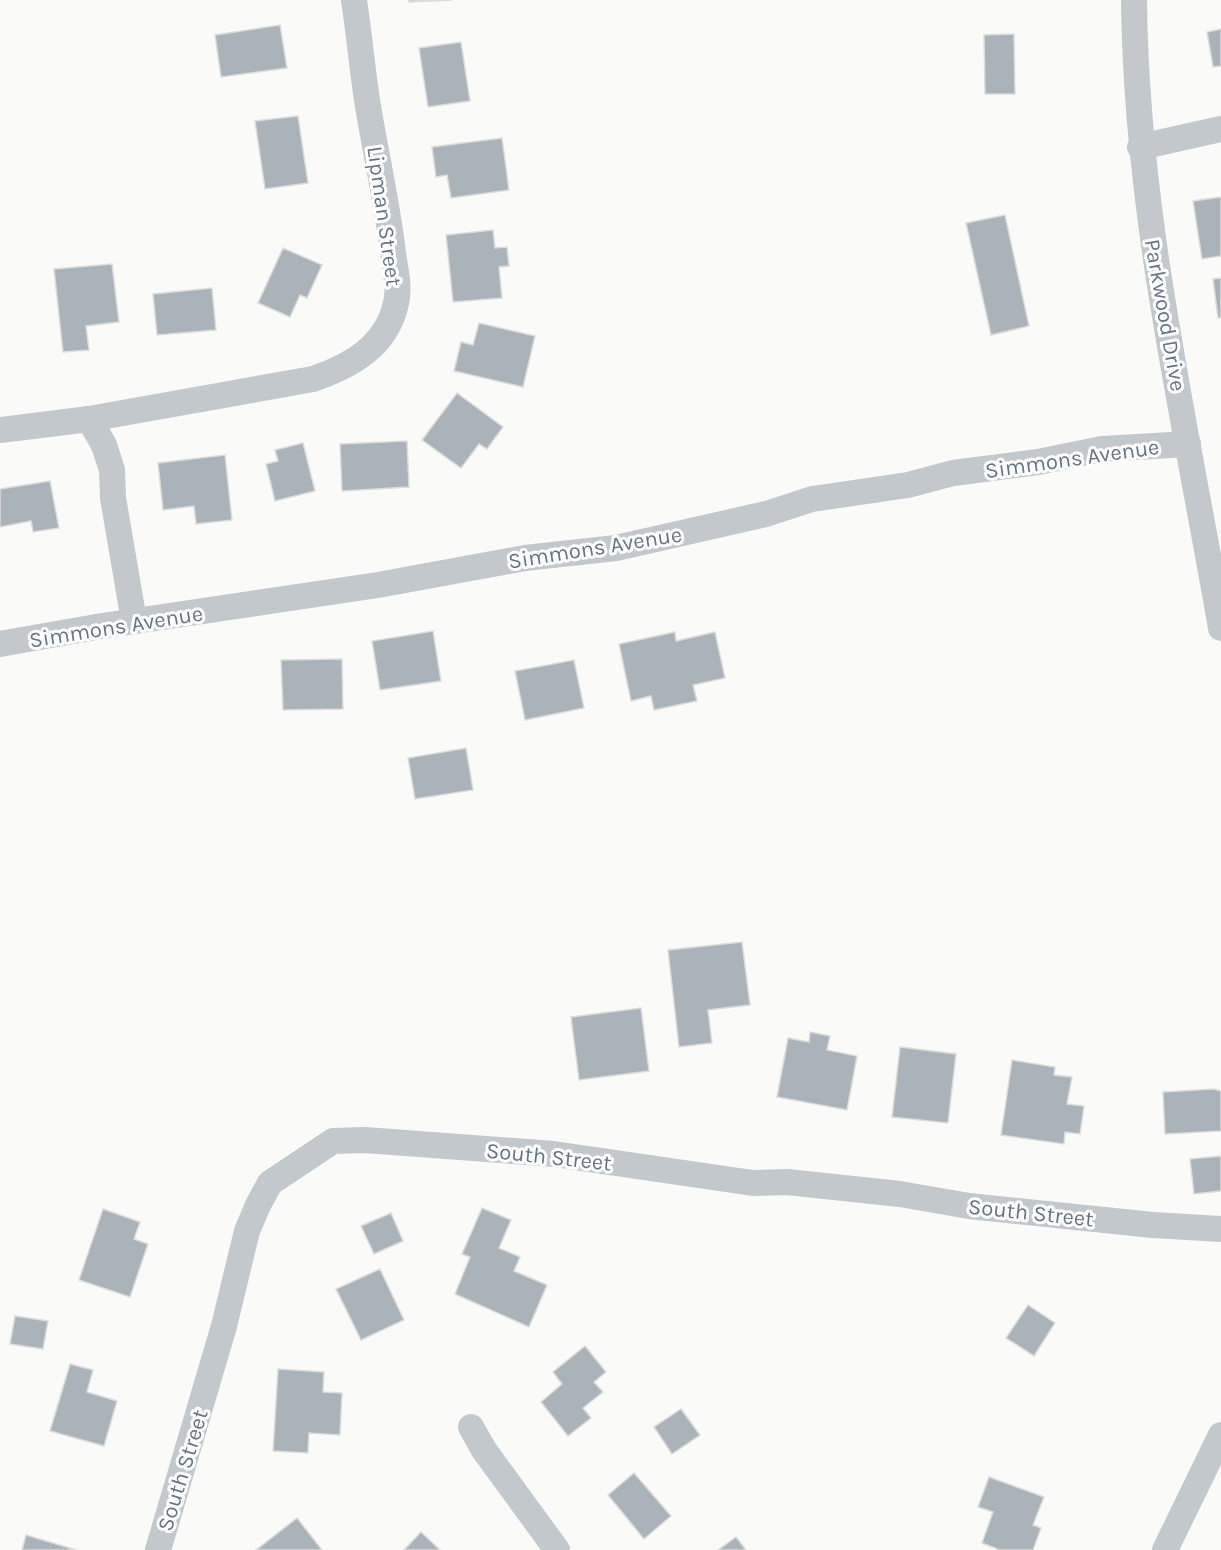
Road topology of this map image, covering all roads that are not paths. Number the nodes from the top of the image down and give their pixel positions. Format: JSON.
{"nodes":[{"id":1,"x":354,"y":0,"type":"edge"},
{"id":2,"x":1134,"y":0,"type":"edge"},
{"id":3,"x":1221,"y":129,"type":"edge"},
{"id":4,"x":1140,"y":147,"type":"junction"},
{"id":5,"x":89,"y":419,"type":"junction"},
{"id":6,"x":0,"y":430,"type":"edge"},
{"id":7,"x":1188,"y":444,"type":"junction"},
{"id":8,"x":134,"y":621,"type":"junction"},
{"id":9,"x":1221,"y":628,"type":"edge"},
{"id":10,"x":0,"y":644,"type":"edge"},
{"id":11,"x":1221,"y":1228,"type":"edge"},
{"id":12,"x":471,"y":1427,"type":"dead end"},
{"id":13,"x":1221,"y":1435,"type":"edge"},
{"id":14,"x":158,"y":1550,"type":"edge"},
{"id":15,"x":557,"y":1550,"type":"edge"},
{"id":16,"x":1165,"y":1550,"type":"edge"}],
"edges":[{"from":1,"to":5,"type":"street","name":"Lipman Street"},
{"from":2,"to":4,"type":"street","name":"Parkwood Drive"},
{"from":3,"to":4,"type":"street"},
{"from":4,"to":7,"type":"street","name":"Parkwood Drive"},
{"from":5,"to":6,"type":"street","name":"Lipman Street"},
{"from":5,"to":8,"type":"street"},
{"from":7,"to":8,"type":"street","name":"Simmons Avenue"},
{"from":7,"to":9,"type":"street","name":"Parkwood Drive"},
{"from":8,"to":10,"type":"street","name":"Simmons Avenue"},
{"from":11,"to":14,"type":"street","name":"South Street"},
{"from":12,"to":15,"type":"street"},
{"from":13,"to":16,"type":"street"}]}
